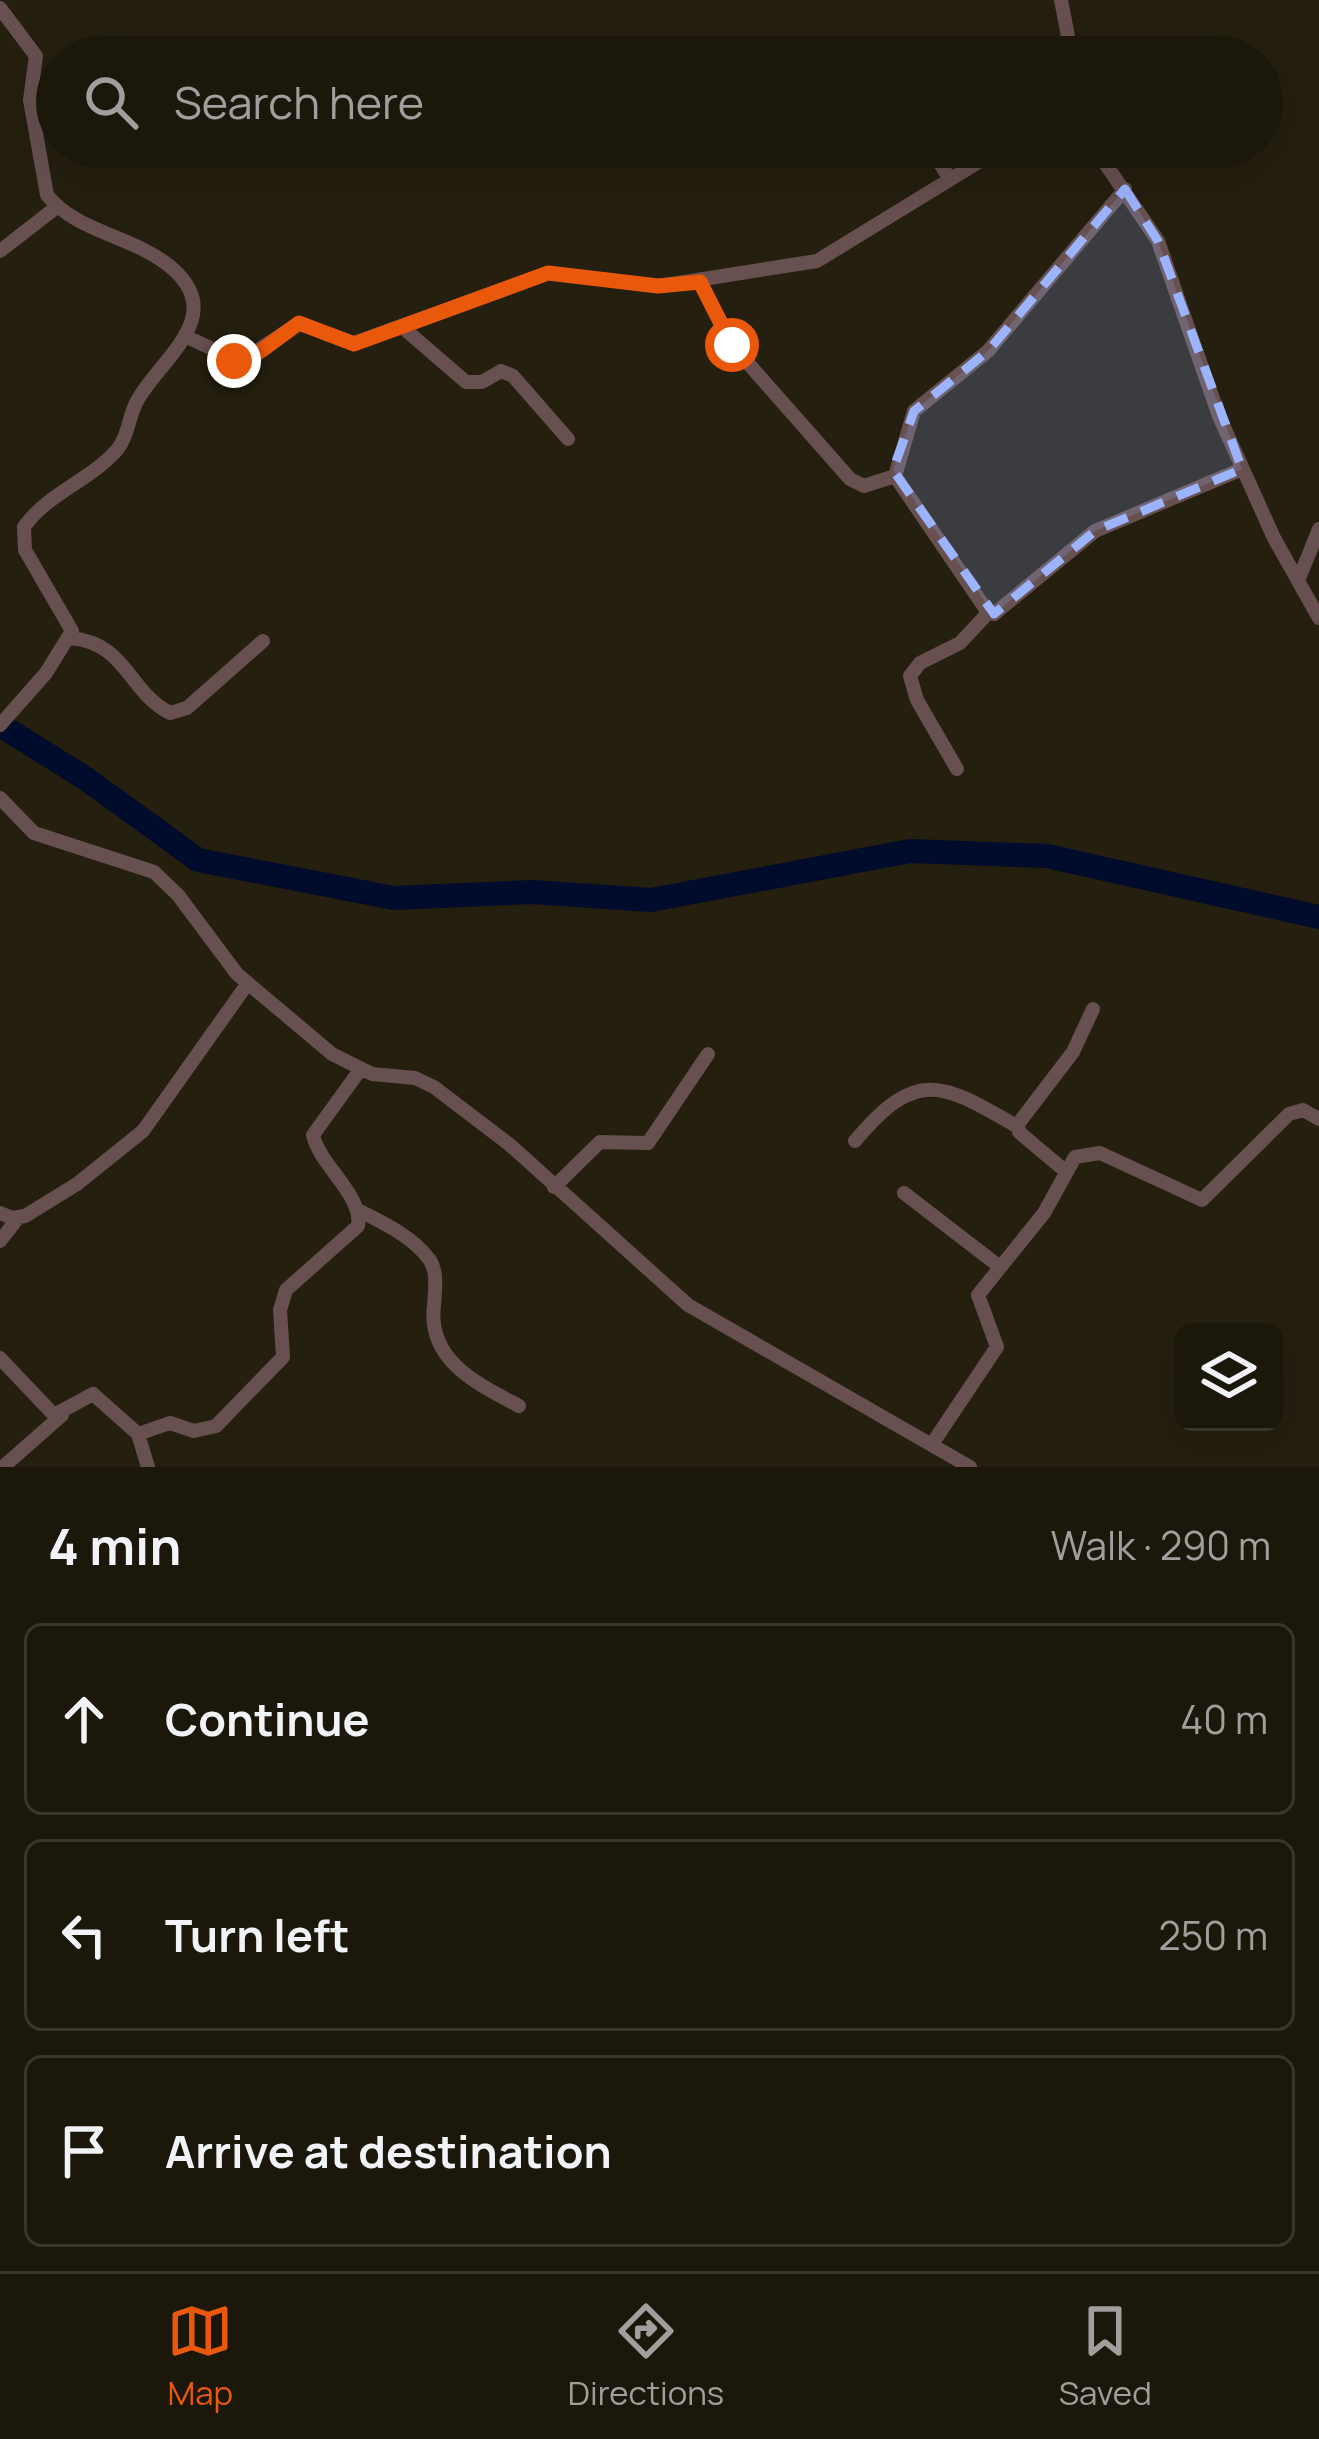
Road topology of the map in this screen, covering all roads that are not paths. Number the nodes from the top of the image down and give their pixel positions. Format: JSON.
{"nodes":[{"id":1,"x":1061,"y":0,"type":"edge"},
{"id":2,"x":0,"y":8,"type":"edge"},
{"id":3,"x":1068,"y":36,"type":"edge"},
{"id":4,"x":34,"y":115,"type":"joint"},
{"id":5,"x":36,"y":130,"type":"edge"},
{"id":6,"x":41,"y":168,"type":"edge"},
{"id":7,"x":943,"y":168,"type":"edge"},
{"id":8,"x":966,"y":168,"type":"edge"},
{"id":9,"x":1110,"y":168,"type":"edge"},
{"id":10,"x":949,"y":178,"type":"junction"},
{"id":11,"x":1125,"y":189,"type":"junction"},
{"id":12,"x":58,"y":206,"type":"junction"},
{"id":13,"x":0,"y":251,"type":"edge"},
{"id":14,"x":700,"y":282,"type":"junction"},
{"id":15,"x":401,"y":326,"type":"junction"},
{"id":16,"x":187,"y":337,"type":"junction"},
{"id":17,"x":568,"y":439,"type":"dead end"},
{"id":18,"x":1242,"y":469,"type":"junction"},
{"id":19,"x":896,"y":476,"type":"junction"},
{"id":20,"x":1319,"y":530,"type":"edge"},
{"id":21,"x":1298,"y":581,"type":"junction"},
{"id":22,"x":988,"y":612,"type":"junction"},
{"id":23,"x":1319,"y":617,"type":"edge"},
{"id":24,"x":69,"y":638,"type":"junction"},
{"id":25,"x":263,"y":641,"type":"dead end"},
{"id":26,"x":0,"y":725,"type":"edge"},
{"id":27,"x":957,"y":769,"type":"dead end"},
{"id":28,"x":0,"y":798,"type":"edge"},
{"id":29,"x":248,"y":983,"type":"junction"},
{"id":30,"x":1094,"y":1010,"type":"dead end"},
{"id":31,"x":708,"y":1054,"type":"dead end"},
{"id":32,"x":360,"y":1070,"type":"junction"},
{"id":33,"x":1319,"y":1118,"type":"edge"},
{"id":34,"x":1018,"y":1127,"type":"junction"},
{"id":35,"x":855,"y":1141,"type":"dead end"},
{"id":36,"x":1064,"y":1170,"type":"junction"},
{"id":37,"x":554,"y":1187,"type":"junction"},
{"id":38,"x":904,"y":1193,"type":"dead end"},
{"id":39,"x":358,"y":1210,"type":"junction"},
{"id":40,"x":0,"y":1213,"type":"edge"},
{"id":41,"x":18,"y":1218,"type":"junction"},
{"id":42,"x":0,"y":1241,"type":"edge"},
{"id":43,"x":1000,"y":1267,"type":"junction"},
{"id":44,"x":0,"y":1358,"type":"edge"},
{"id":45,"x":519,"y":1406,"type":"dead end"},
{"id":46,"x":65,"y":1414,"type":"junction"},
{"id":47,"x":138,"y":1434,"type":"junction"},
{"id":48,"x":932,"y":1444,"type":"junction"},
{"id":49,"x":3,"y":1467,"type":"edge"},
{"id":50,"x":148,"y":1467,"type":"edge"},
{"id":51,"x":970,"y":1467,"type":"edge"}],
"edges":[{"from":1,"to":3,"type":"street"},
{"from":2,"to":4,"type":"street"},
{"from":4,"to":5,"type":"street"},
{"from":6,"to":12,"type":"street"},
{"from":7,"to":10,"type":"street"},
{"from":8,"to":10,"type":"street"},
{"from":9,"to":11,"type":"street"},
{"from":10,"to":14,"type":"street"},
{"from":11,"to":18,"type":"street"},
{"from":11,"to":19,"type":"street"},
{"from":12,"to":13,"type":"street"},
{"from":12,"to":16,"type":"street"},
{"from":14,"to":15,"type":"street"},
{"from":14,"to":19,"type":"street"},
{"from":15,"to":16,"type":"street"},
{"from":15,"to":17,"type":"street"},
{"from":16,"to":24,"type":"street"},
{"from":18,"to":21,"type":"street"},
{"from":18,"to":22,"type":"street"},
{"from":19,"to":22,"type":"street"},
{"from":20,"to":21,"type":"street"},
{"from":21,"to":23,"type":"street"},
{"from":22,"to":27,"type":"street"},
{"from":24,"to":25,"type":"street"},
{"from":24,"to":26,"type":"street"},
{"from":28,"to":29,"type":"street"},
{"from":29,"to":32,"type":"street"},
{"from":29,"to":41,"type":"street"},
{"from":30,"to":34,"type":"street"},
{"from":31,"to":37,"type":"street"},
{"from":32,"to":37,"type":"street"},
{"from":32,"to":39,"type":"street"},
{"from":33,"to":36,"type":"street"},
{"from":34,"to":35,"type":"street"},
{"from":34,"to":36,"type":"street"},
{"from":36,"to":43,"type":"street"},
{"from":37,"to":48,"type":"street"},
{"from":38,"to":43,"type":"street"},
{"from":39,"to":45,"type":"street"},
{"from":39,"to":47,"type":"street"},
{"from":40,"to":41,"type":"street"},
{"from":41,"to":42,"type":"street"},
{"from":43,"to":48,"type":"street"},
{"from":44,"to":46,"type":"street"},
{"from":46,"to":47,"type":"street"},
{"from":46,"to":49,"type":"street"},
{"from":47,"to":50,"type":"street"},
{"from":48,"to":51,"type":"street"}]}
